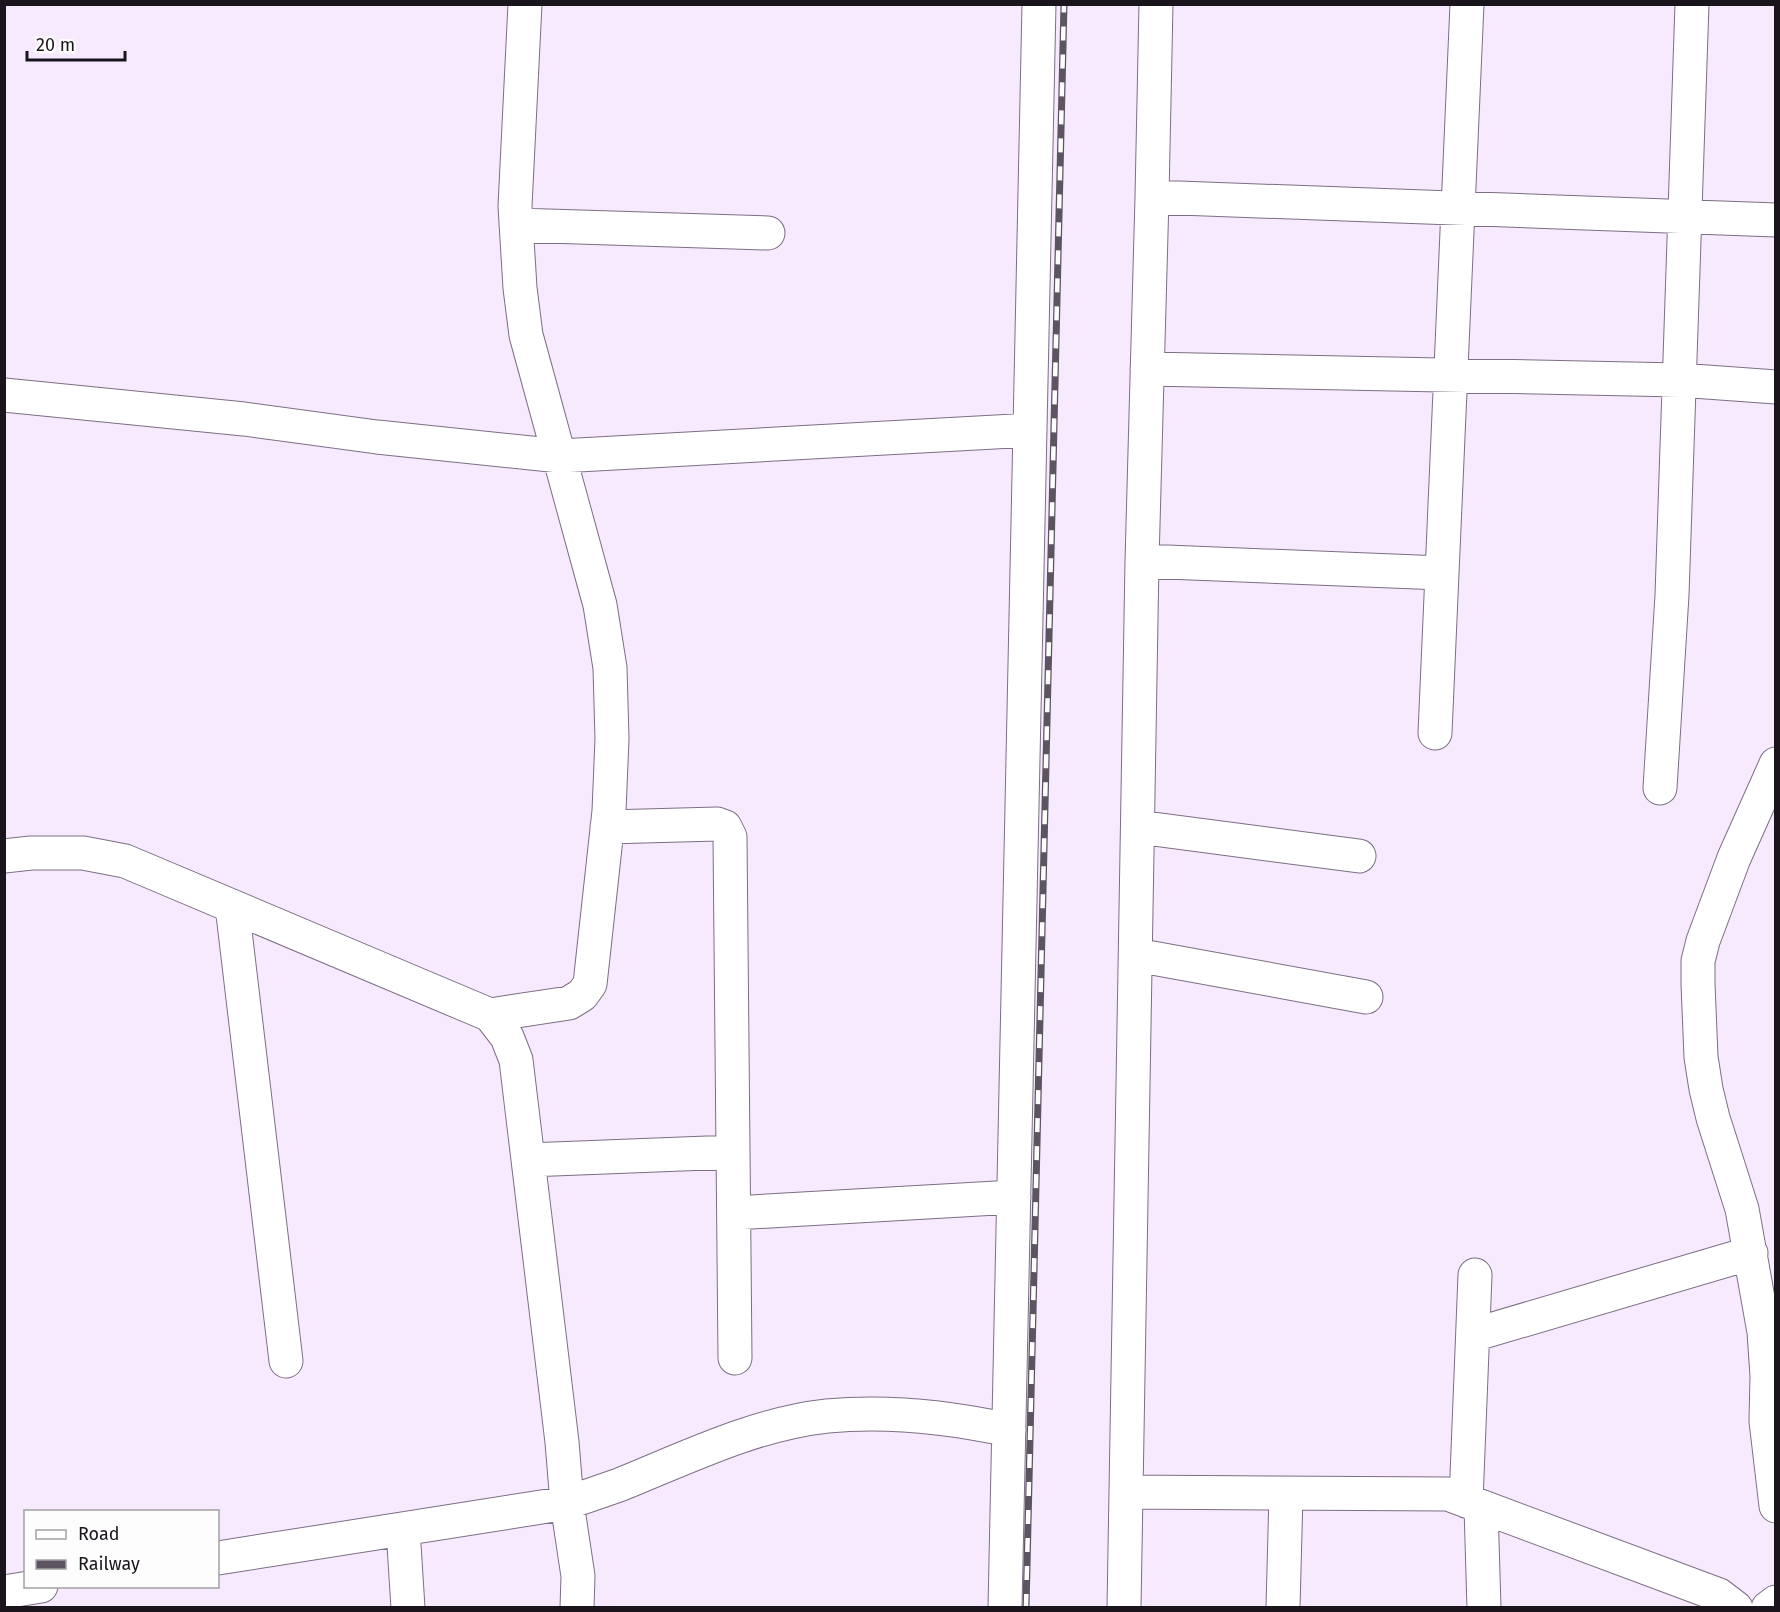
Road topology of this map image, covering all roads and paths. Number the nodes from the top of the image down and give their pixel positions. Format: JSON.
{"nodes":[{"id":1,"x":525,"y":4,"type":"edge"},
{"id":2,"x":1039,"y":4,"type":"edge"},
{"id":3,"x":1156,"y":4,"type":"edge"},
{"id":4,"x":1467,"y":4,"type":"edge"},
{"id":5,"x":1692,"y":4,"type":"edge"},
{"id":6,"x":1152,"y":197,"type":"junction"},
{"id":7,"x":1458,"y":209,"type":"junction"},
{"id":8,"x":1684,"y":217,"type":"junction"},
{"id":9,"x":1776,"y":220,"type":"edge"},
{"id":10,"x":516,"y":225,"type":"junction"},
{"id":11,"x":768,"y":233,"type":"dead end"},
{"id":12,"x":1147,"y":369,"type":"junction"},
{"id":13,"x":1451,"y":376,"type":"junction"},
{"id":14,"x":1679,"y":380,"type":"junction"},
{"id":15,"x":1776,"y":387,"type":"edge"},
{"id":16,"x":4,"y":395,"type":"edge"},
{"id":17,"x":1030,"y":430,"type":"junction"},
{"id":18,"x":560,"y":456,"type":"junction"},
{"id":19,"x":1142,"y":561,"type":"junction"},
{"id":20,"x":1442,"y":573,"type":"junction"},
{"id":21,"x":1435,"y":733,"type":"dead end"},
{"id":22,"x":1776,"y":764,"type":"edge"},
{"id":23,"x":1660,"y":788,"type":"dead end"},
{"id":24,"x":607,"y":827,"type":"junction"},
{"id":25,"x":1138,"y":827,"type":"junction"},
{"id":26,"x":4,"y":856,"type":"edge"},
{"id":27,"x":1359,"y":856,"type":"dead end"},
{"id":28,"x":232,"y":906,"type":"junction"},
{"id":29,"x":1136,"y":954,"type":"junction"},
{"id":30,"x":1366,"y":997,"type":"dead end"},
{"id":31,"x":490,"y":1015,"type":"junction"},
{"id":32,"x":733,"y":1152,"type":"junction"},
{"id":33,"x":528,"y":1160,"type":"junction"},
{"id":34,"x":1014,"y":1197,"type":"junction"},
{"id":35,"x":734,"y":1213,"type":"junction"},
{"id":36,"x":1751,"y":1253,"type":"junction"},
{"id":37,"x":1475,"y":1275,"type":"dead end"},
{"id":38,"x":1473,"y":1335,"type":"junction"},
{"id":39,"x":735,"y":1358,"type":"dead end"},
{"id":40,"x":286,"y":1362,"type":"dead end"},
{"id":41,"x":1009,"y":1431,"type":"junction"},
{"id":42,"x":1126,"y":1492,"type":"junction"},
{"id":43,"x":1286,"y":1494,"type":"junction"},
{"id":44,"x":567,"y":1503,"type":"junction"},
{"id":45,"x":1473,"y":1504,"type":"junction"},
{"id":46,"x":1776,"y":1506,"type":"edge"},
{"id":47,"x":403,"y":1529,"type":"junction"},
{"id":48,"x":219,"y":1558,"type":"edge"},
{"id":49,"x":34,"y":1588,"type":"edge"},
{"id":50,"x":4,"y":1592,"type":"edge"},
{"id":51,"x":1776,"y":1602,"type":"edge"},
{"id":52,"x":408,"y":1608,"type":"edge"},
{"id":53,"x":577,"y":1608,"type":"edge"},
{"id":54,"x":1005,"y":1608,"type":"edge"},
{"id":55,"x":1124,"y":1608,"type":"edge"},
{"id":56,"x":1283,"y":1608,"type":"edge"},
{"id":57,"x":1484,"y":1608,"type":"edge"},
{"id":58,"x":1737,"y":1608,"type":"edge"},
{"id":59,"x":1768,"y":1608,"type":"edge"}],
"edges":[{"from":1,"to":10,"type":"street"},
{"from":2,"to":17,"type":"street"},
{"from":3,"to":6,"type":"street"},
{"from":4,"to":7,"type":"street"},
{"from":5,"to":8,"type":"street"},
{"from":6,"to":7,"type":"street"},
{"from":6,"to":12,"type":"street"},
{"from":7,"to":8,"type":"street"},
{"from":7,"to":13,"type":"street"},
{"from":8,"to":9,"type":"street"},
{"from":8,"to":14,"type":"street"},
{"from":10,"to":11,"type":"street"},
{"from":10,"to":18,"type":"street"},
{"from":12,"to":13,"type":"street"},
{"from":12,"to":19,"type":"street"},
{"from":13,"to":14,"type":"street"},
{"from":13,"to":20,"type":"street"},
{"from":14,"to":15,"type":"street"},
{"from":14,"to":23,"type":"street"},
{"from":16,"to":18,"type":"street"},
{"from":17,"to":18,"type":"street"},
{"from":17,"to":34,"type":"street"},
{"from":18,"to":24,"type":"street"},
{"from":19,"to":20,"type":"street"},
{"from":19,"to":25,"type":"street"},
{"from":20,"to":21,"type":"street"},
{"from":22,"to":36,"type":"street"},
{"from":24,"to":31,"type":"street"},
{"from":24,"to":32,"type":"street"},
{"from":25,"to":27,"type":"street"},
{"from":25,"to":29,"type":"street"},
{"from":26,"to":28,"type":"street"},
{"from":28,"to":31,"type":"street"},
{"from":28,"to":40,"type":"street"},
{"from":29,"to":30,"type":"street"},
{"from":29,"to":42,"type":"street"},
{"from":31,"to":33,"type":"street"},
{"from":32,"to":33,"type":"street"},
{"from":32,"to":35,"type":"street"},
{"from":33,"to":44,"type":"street"},
{"from":34,"to":35,"type":"street"},
{"from":34,"to":41,"type":"street"},
{"from":35,"to":39,"type":"street"},
{"from":36,"to":38,"type":"street"},
{"from":36,"to":46,"type":"street"},
{"from":37,"to":38,"type":"street"},
{"from":38,"to":45,"type":"street"},
{"from":41,"to":44,"type":"street"},
{"from":41,"to":54,"type":"street"},
{"from":42,"to":43,"type":"street"},
{"from":42,"to":55,"type":"street"},
{"from":43,"to":45,"type":"street"},
{"from":43,"to":56,"type":"street"},
{"from":44,"to":47,"type":"street"},
{"from":44,"to":53,"type":"street"},
{"from":45,"to":57,"type":"street"},
{"from":45,"to":58,"type":"street"},
{"from":47,"to":48,"type":"street"},
{"from":47,"to":52,"type":"street"},
{"from":49,"to":50,"type":"street"},
{"from":51,"to":59,"type":"street"}]}
